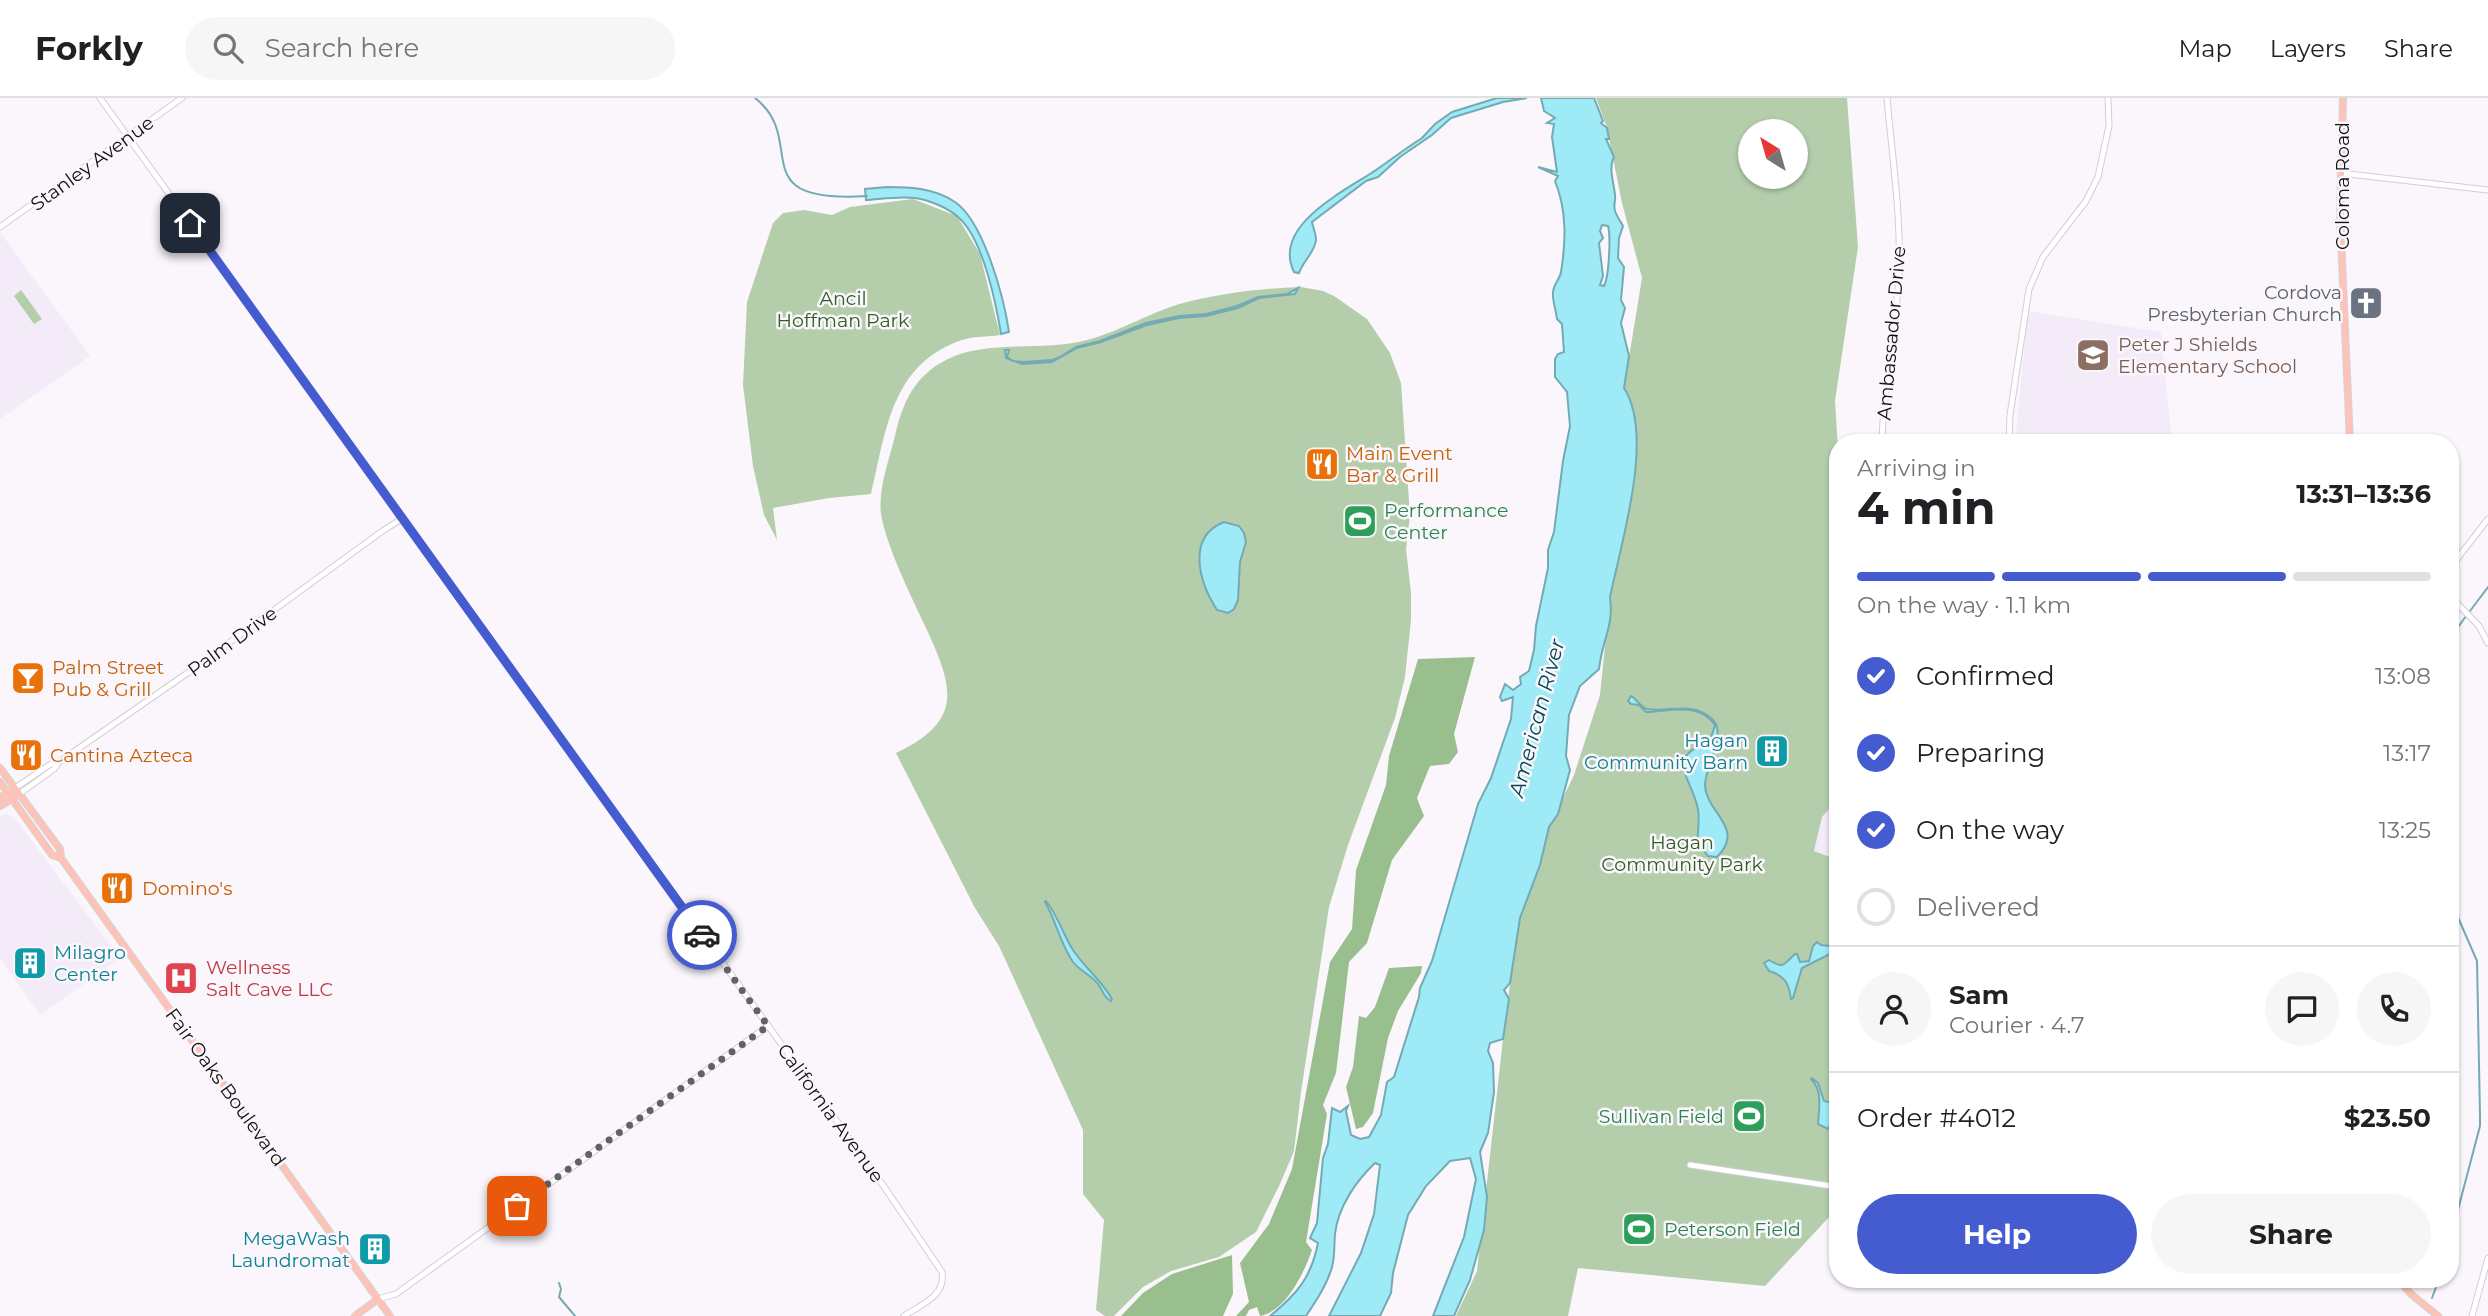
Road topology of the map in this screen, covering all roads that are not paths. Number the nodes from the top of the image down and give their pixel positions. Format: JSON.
{"nodes":[{"id":1,"x":100,"y":98,"type":"edge"},
{"id":2,"x":182,"y":98,"type":"edge"},
{"id":3,"x":1887,"y":98,"type":"edge"},
{"id":4,"x":2108,"y":98,"type":"edge"},
{"id":5,"x":2343,"y":98,"type":"edge"},
{"id":6,"x":128,"y":137,"type":"junction"},
{"id":7,"x":2340,"y":173,"type":"junction"},
{"id":8,"x":2488,"y":190,"type":"edge"},
{"id":9,"x":0,"y":227,"type":"edge"},
{"id":10,"x":1883,"y":434,"type":"edge"},
{"id":11,"x":2009,"y":434,"type":"edge"},
{"id":12,"x":2350,"y":434,"type":"edge"},
{"id":13,"x":403,"y":518,"type":"junction"},
{"id":14,"x":2488,"y":519,"type":"edge"},
{"id":15,"x":2459,"y":556,"type":"edge"},
{"id":16,"x":2459,"y":605,"type":"edge"},
{"id":17,"x":2488,"y":643,"type":"edge"},
{"id":18,"x":0,"y":768,"type":"edge"},
{"id":19,"x":0,"y":782,"type":"edge"},
{"id":20,"x":17,"y":791,"type":"junction"},
{"id":21,"x":10,"y":796,"type":"junction"},
{"id":22,"x":0,"y":797,"type":"edge"},
{"id":23,"x":0,"y":806,"type":"edge"},
{"id":24,"x":61,"y":858,"type":"junction"},
{"id":25,"x":768,"y":1026,"type":"junction"},
{"id":26,"x":1690,"y":1165,"type":"dead end"},
{"id":27,"x":1829,"y":1186,"type":"edge"},
{"id":28,"x":2488,"y":1258,"type":"edge"},
{"id":29,"x":2406,"y":1288,"type":"edge"},
{"id":30,"x":378,"y":1299,"type":"junction"},
{"id":31,"x":355,"y":1316,"type":"edge"},
{"id":32,"x":390,"y":1316,"type":"edge"},
{"id":33,"x":904,"y":1316,"type":"edge"},
{"id":34,"x":2438,"y":1316,"type":"edge"},
{"id":35,"x":2472,"y":1316,"type":"edge"}],
"edges":[{"from":1,"to":6,"type":"street","name":"California Avenue"},
{"from":2,"to":6,"type":"street","name":"Stanley Avenue"},
{"from":3,"to":10,"type":"street","name":"Ambassador Drive"},
{"from":4,"to":11,"type":"street"},
{"from":5,"to":7,"type":"main road","name":"Coloma Road"},
{"from":6,"to":9,"type":"street","name":"Stanley Avenue"},
{"from":6,"to":13,"type":"street","name":"California Avenue"},
{"from":7,"to":8,"type":"street"},
{"from":7,"to":12,"type":"main road","name":"Coloma Road"},
{"from":13,"to":20,"type":"street","name":"Palm Drive"},
{"from":13,"to":25,"type":"street","name":"California Avenue"},
{"from":14,"to":15,"type":"street"},
{"from":16,"to":17,"type":"street"},
{"from":18,"to":20,"type":"main road","name":"Fair Oaks Boulevard"},
{"from":19,"to":21,"type":"main road","name":"Fair Oaks Boulevard"},
{"from":20,"to":21,"type":"main road","name":"Palm Drive"},
{"from":20,"to":24,"type":"main road","name":"Fair Oaks Boulevard"},
{"from":21,"to":22,"type":"main road"},
{"from":21,"to":23,"type":"main road"},
{"from":21,"to":24,"type":"main road","name":"Fair Oaks Boulevard"},
{"from":24,"to":30,"type":"main road","name":"Fair Oaks Boulevard"},
{"from":25,"to":30,"type":"street"},
{"from":25,"to":33,"type":"street","name":"California Avenue"},
{"from":26,"to":27,"type":"street"},
{"from":28,"to":35,"type":"street"},
{"from":29,"to":34,"type":"main road"},
{"from":30,"to":31,"type":"main road"},
{"from":30,"to":32,"type":"main road","name":"Fair Oaks Boulevard"}]}
